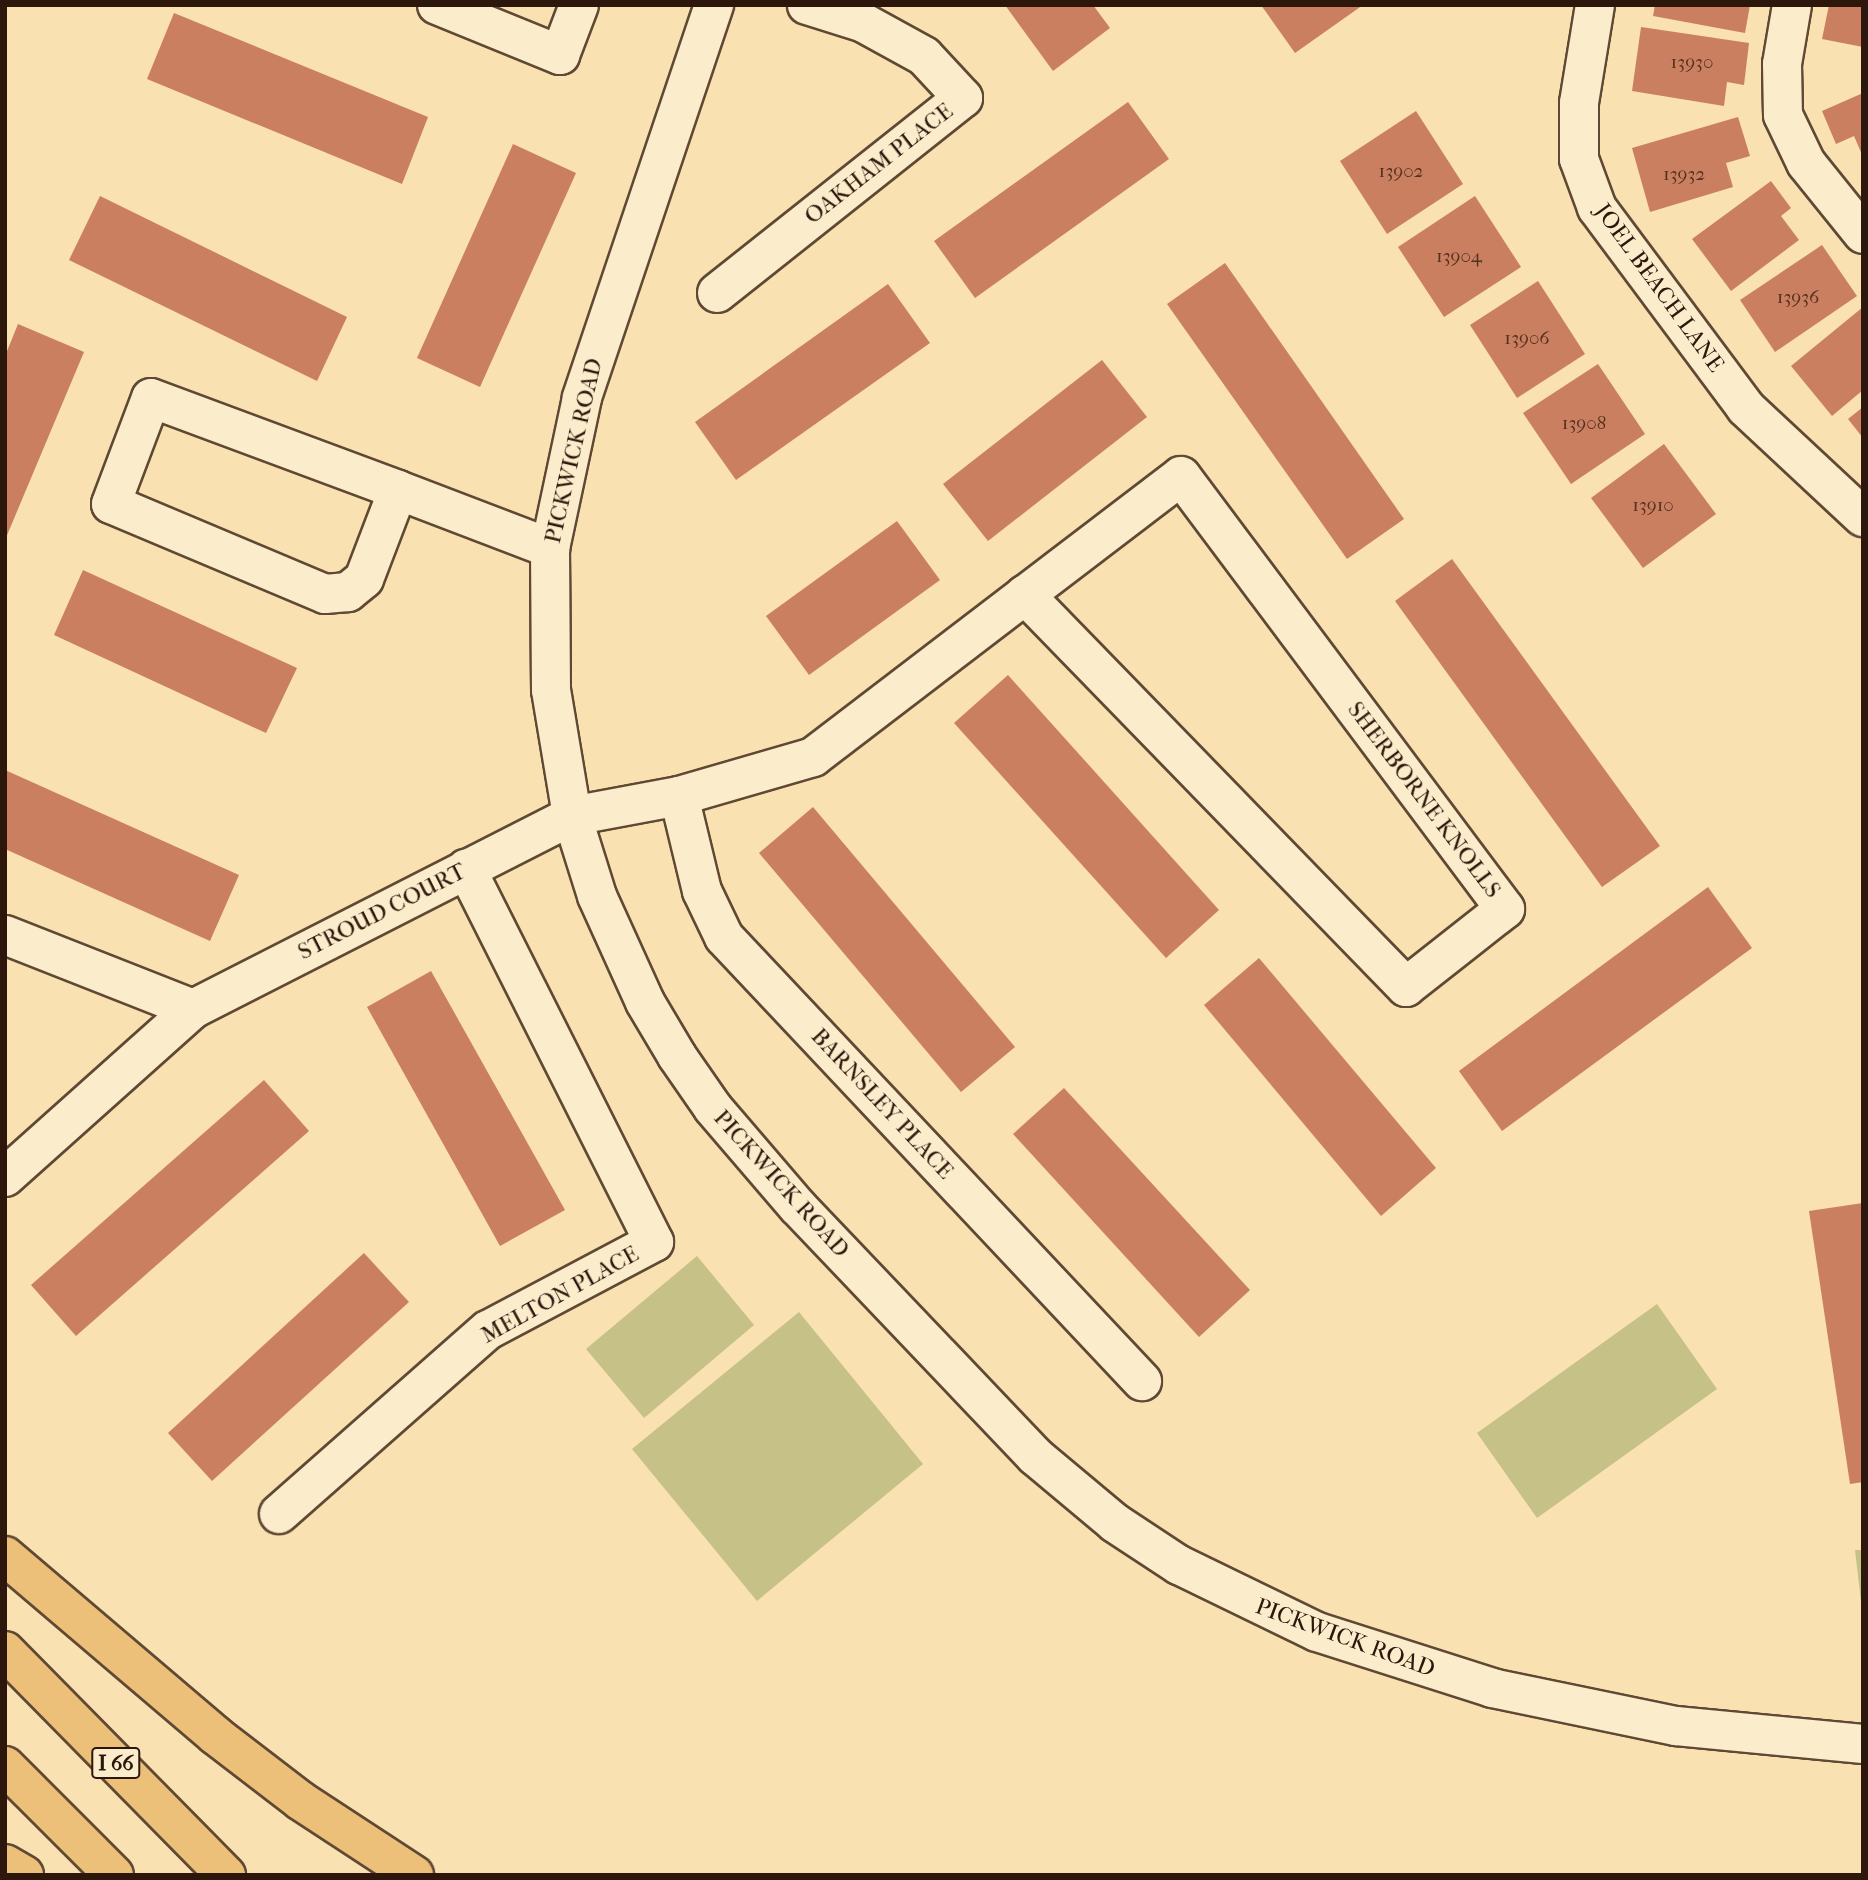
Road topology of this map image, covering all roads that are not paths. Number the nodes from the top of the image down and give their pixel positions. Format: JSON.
{"nodes":[{"id":1,"x":437,"y":5,"type":"edge"},
{"id":2,"x":579,"y":5,"type":"edge"},
{"id":3,"x":714,"y":5,"type":"edge"},
{"id":4,"x":807,"y":5,"type":"edge"},
{"id":5,"x":1595,"y":5,"type":"edge"},
{"id":6,"x":1792,"y":5,"type":"edge"},
{"id":7,"x":1863,"y":234,"type":"edge"},
{"id":8,"x":716,"y":293,"type":"dead end"},
{"id":9,"x":398,"y":490,"type":"junction"},
{"id":10,"x":1863,"y":517,"type":"edge"},
{"id":11,"x":550,"y":548,"type":"junction"},
{"id":12,"x":1026,"y":595,"type":"junction"},
{"id":13,"x":679,"y":796,"type":"junction"},
{"id":14,"x":572,"y":816,"type":"junction"},
{"id":15,"x":466,"y":869,"type":"junction"},
{"id":16,"x":5,"y":935,"type":"edge"},
{"id":17,"x":193,"y":1009,"type":"junction"},
{"id":18,"x":5,"y":1177,"type":"edge"},
{"id":19,"x":1142,"y":1381,"type":"dead end"},
{"id":20,"x":279,"y":1514,"type":"dead end"},
{"id":21,"x":5,"y":1556,"type":"edge"},
{"id":22,"x":5,"y":1651,"type":"edge"},
{"id":23,"x":1863,"y":1744,"type":"edge"},
{"id":24,"x":5,"y":1766,"type":"edge"},
{"id":25,"x":5,"y":1864,"type":"edge"},
{"id":26,"x":24,"y":1875,"type":"edge"},
{"id":27,"x":114,"y":1875,"type":"edge"},
{"id":28,"x":226,"y":1875,"type":"edge"},
{"id":29,"x":414,"y":1875,"type":"edge"}],
"edges":[{"from":1,"to":2,"type":"street"},
{"from":3,"to":11,"type":"street","name":"PICKWICK ROAD"},
{"from":4,"to":8,"type":"street","name":"OAKHAM PLACE"},
{"from":5,"to":10,"type":"street","name":"JOEL BEACH LANE"},
{"from":6,"to":7,"type":"street"},
{"from":9,"to":9,"type":"street"},
{"from":9,"to":11,"type":"street"},
{"from":11,"to":14,"type":"street","name":"PICKWICK ROAD"},
{"from":12,"to":12,"type":"street","name":"SHERBORNE KNOLLS"},
{"from":12,"to":13,"type":"street","name":"SHERBORNE KNOLLS"},
{"from":13,"to":14,"type":"street","name":"SHERBORNE KNOLLS"},
{"from":13,"to":19,"type":"street","name":"BARNSLEY PLACE"},
{"from":14,"to":15,"type":"street","name":"STROUD COURT"},
{"from":14,"to":23,"type":"street","name":"PICKWICK ROAD"},
{"from":15,"to":17,"type":"street","name":"STROUD COURT"},
{"from":15,"to":20,"type":"street","name":"MELTON PLACE"},
{"from":16,"to":17,"type":"street"},
{"from":17,"to":18,"type":"street","name":"STROUD COURT"},
{"from":21,"to":29,"type":"highway"},
{"from":22,"to":28,"type":"highway","number":"I 66"},
{"from":24,"to":27,"type":"highway"},
{"from":25,"to":26,"type":"highway"}]}
